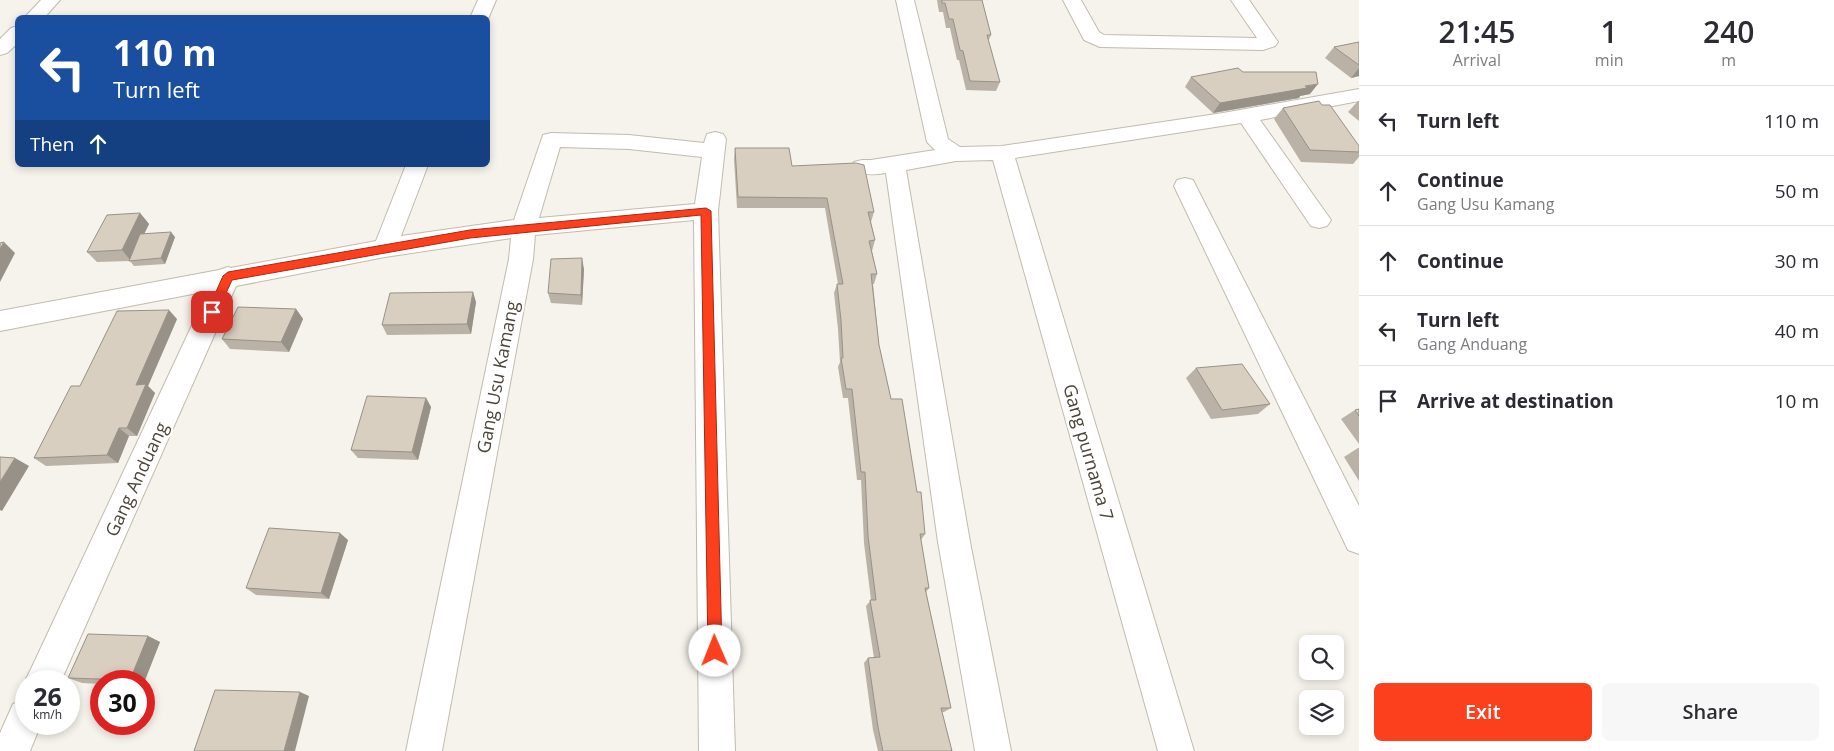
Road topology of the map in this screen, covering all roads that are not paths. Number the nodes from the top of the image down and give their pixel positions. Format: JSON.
{"nodes":[{"id":1,"x":51,"y":0,"type":"edge"},
{"id":2,"x":487,"y":0,"type":"edge"},
{"id":3,"x":905,"y":0,"type":"edge"},
{"id":4,"x":1072,"y":0,"type":"edge"},
{"id":5,"x":1240,"y":0,"type":"edge"},
{"id":6,"x":36,"y":15,"type":"edge"},
{"id":7,"x":480,"y":15,"type":"edge"},
{"id":8,"x":15,"y":35,"type":"edge"},
{"id":9,"x":0,"y":49,"type":"edge"},
{"id":10,"x":1359,"y":95,"type":"edge"},
{"id":11,"x":1246,"y":115,"type":"junction"},
{"id":12,"x":1002,"y":153,"type":"junction"},
{"id":13,"x":956,"y":154,"type":"junction"},
{"id":14,"x":416,"y":167,"type":"edge"},
{"id":15,"x":862,"y":167,"type":"edge"},
{"id":16,"x":897,"y":173,"type":"dead end"},
{"id":17,"x":1185,"y":186,"type":"dead end"},
{"id":18,"x":706,"y":211,"type":"junction"},
{"id":19,"x":1318,"y":220,"type":"dead end"},
{"id":20,"x":524,"y":228,"type":"junction"},
{"id":21,"x":385,"y":248,"type":"junction"},
{"id":22,"x":228,"y":276,"type":"junction"},
{"id":23,"x":4,"y":326,"type":"edge"},
{"id":24,"x":1359,"y":539,"type":"edge"},
{"id":25,"x":48,"y":670,"type":"edge"},
{"id":26,"x":18,"y":735,"type":"edge"},
{"id":27,"x":11,"y":751,"type":"edge"},
{"id":28,"x":424,"y":751,"type":"edge"},
{"id":29,"x":717,"y":751,"type":"edge"},
{"id":30,"x":993,"y":751,"type":"edge"},
{"id":31,"x":1176,"y":751,"type":"edge"}],
"edges":[{"from":1,"to":6,"type":"street"},
{"from":2,"to":7,"type":"street"},
{"from":3,"to":13,"type":"street"},
{"from":4,"to":5,"type":"street"},
{"from":8,"to":9,"type":"street"},
{"from":10,"to":11,"type":"street"},
{"from":11,"to":12,"type":"street"},
{"from":11,"to":19,"type":"street"},
{"from":12,"to":13,"type":"street"},
{"from":12,"to":31,"type":"street","name":"Gang purnama 7"},
{"from":13,"to":15,"type":"street"},
{"from":14,"to":21,"type":"street"},
{"from":16,"to":30,"type":"street"},
{"from":17,"to":24,"type":"street"},
{"from":18,"to":20,"type":"street"},
{"from":18,"to":20,"type":"street","name":"Gang Usu Kamang"},
{"from":18,"to":29,"type":"street"},
{"from":20,"to":21,"type":"street"},
{"from":20,"to":28,"type":"street","name":"Gang Usu Kamang"},
{"from":21,"to":22,"type":"street"},
{"from":22,"to":23,"type":"street"},
{"from":22,"to":25,"type":"street","name":"Gang Anduang"},
{"from":26,"to":27,"type":"street"}]}
